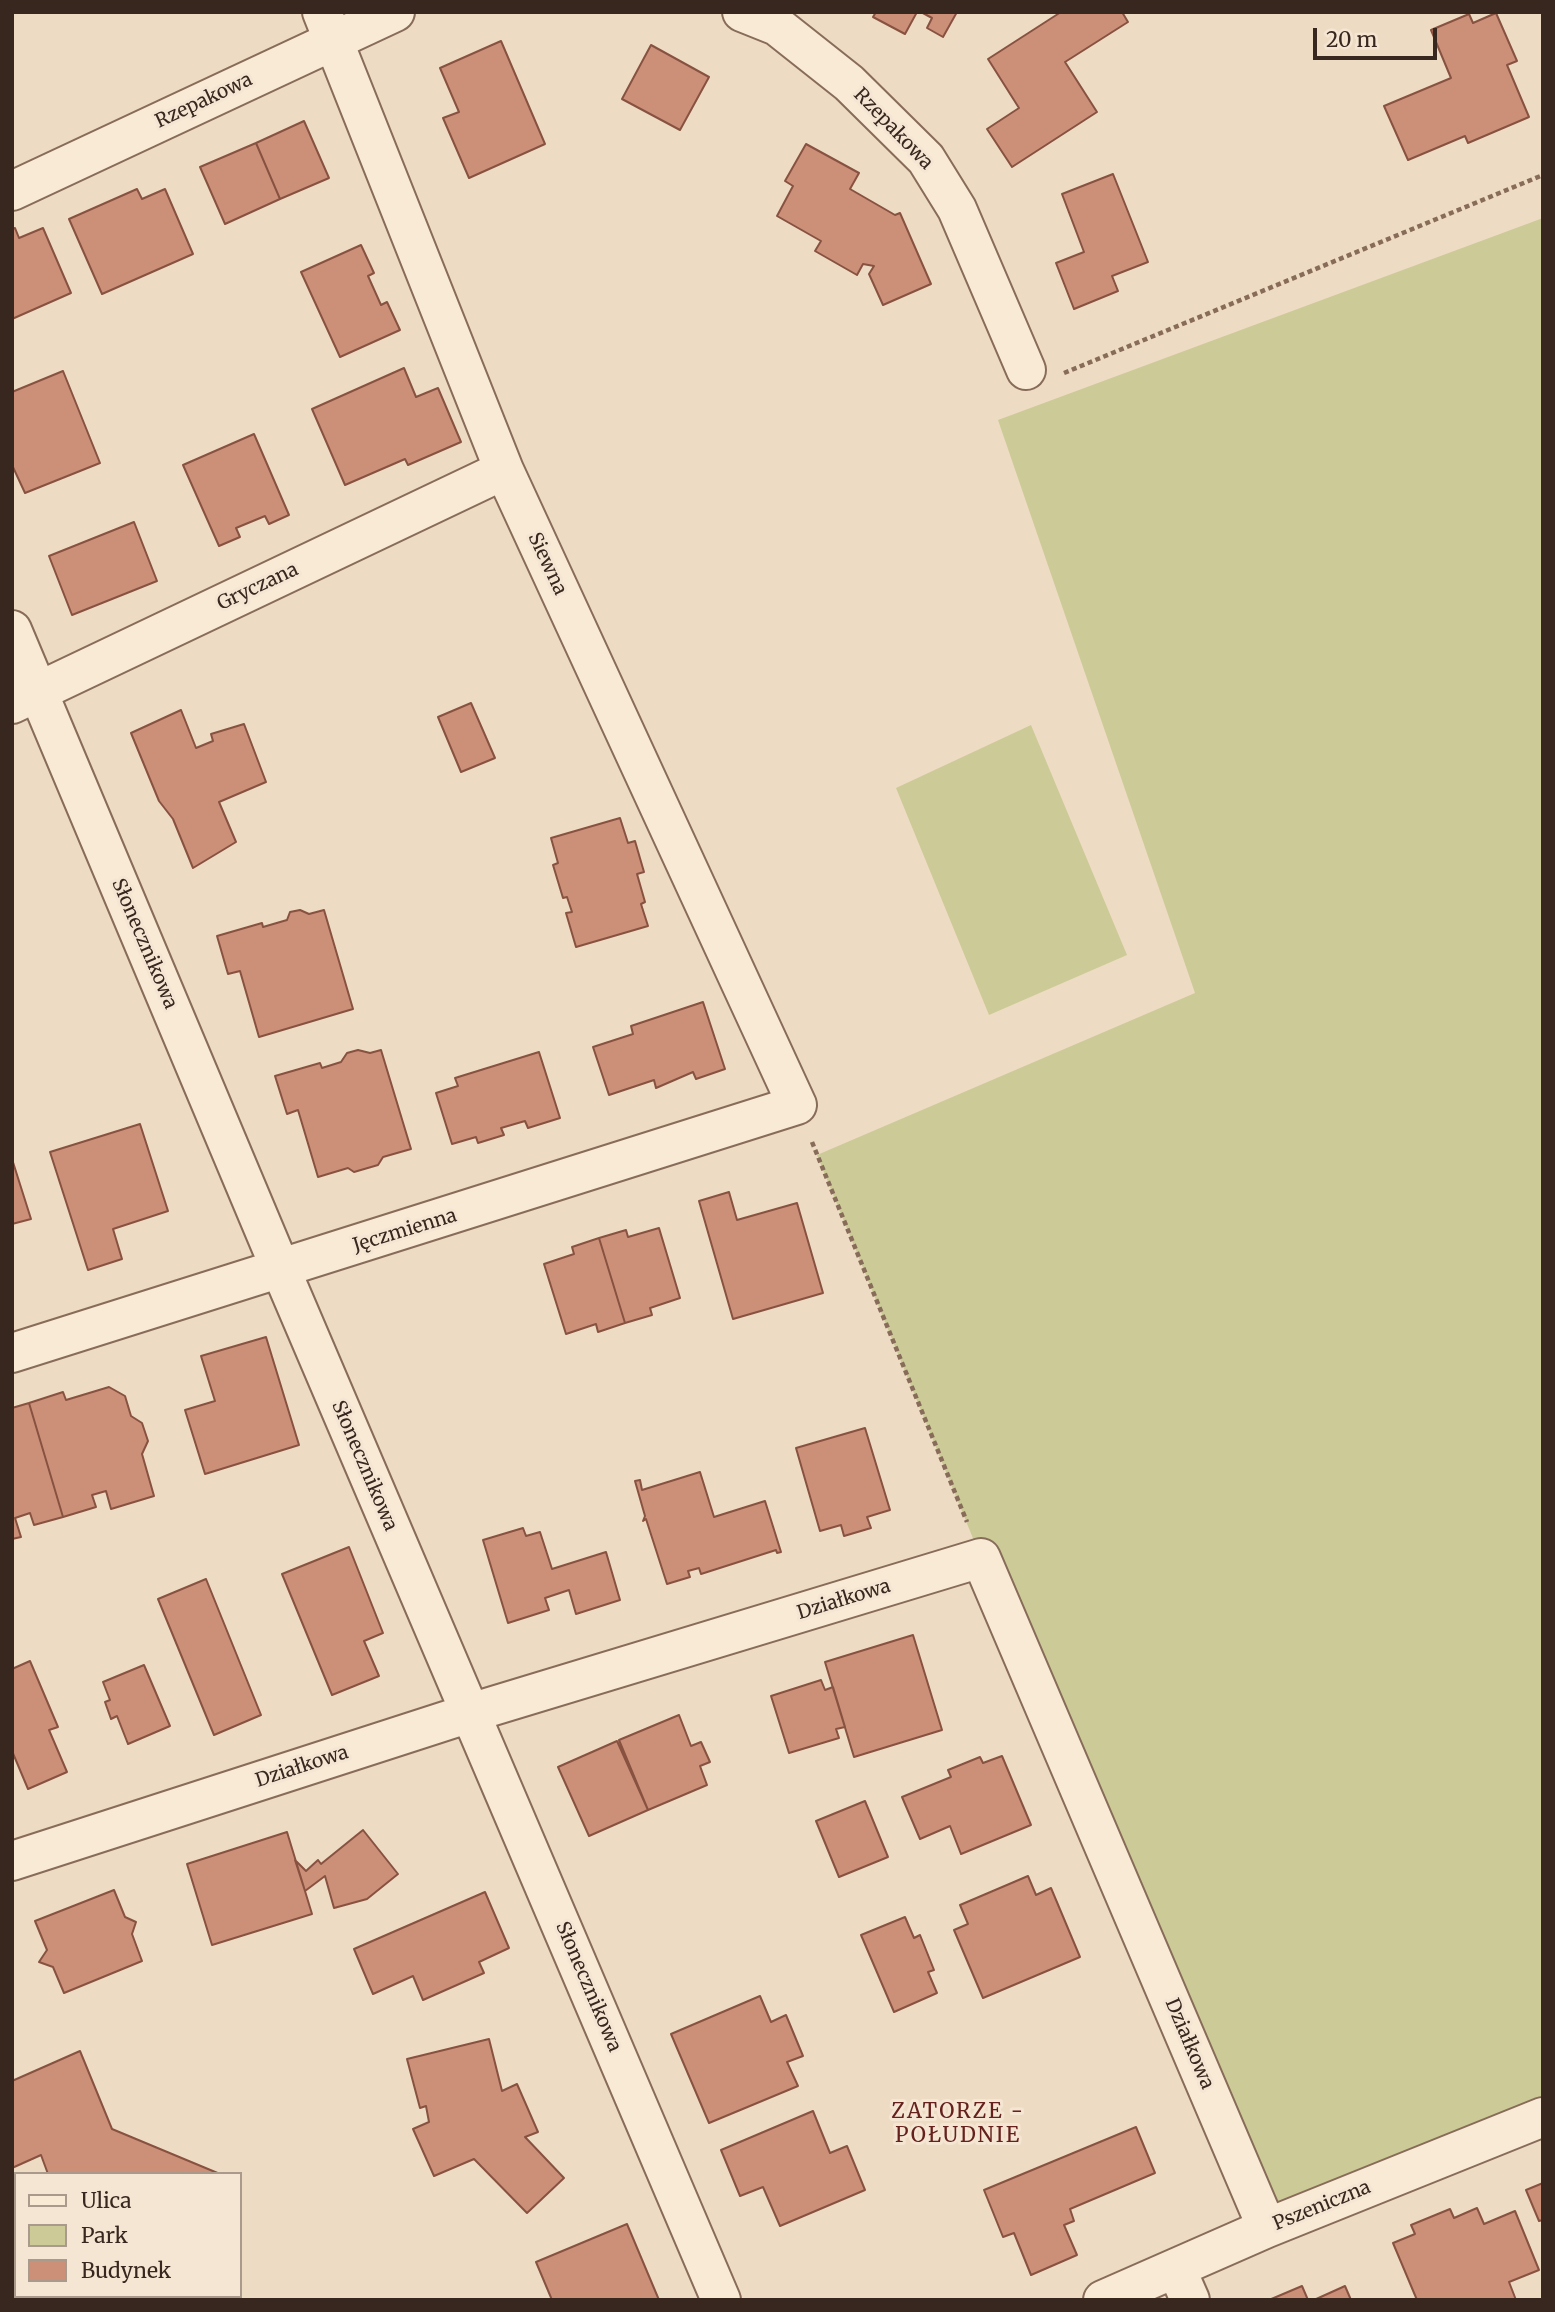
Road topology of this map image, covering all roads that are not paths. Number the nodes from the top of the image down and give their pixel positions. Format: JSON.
{"nodes":[{"id":1,"x":395,"y":12,"type":"edge"},
{"id":2,"x":768,"y":17,"type":"edge"},
{"id":3,"x":329,"y":26,"type":"edge"},
{"id":4,"x":12,"y":191,"type":"edge"},
{"id":5,"x":1026,"y":370,"type":"road end"},
{"id":6,"x":504,"y":471,"type":"junction"},
{"id":7,"x":12,"y":631,"type":"edge"},
{"id":8,"x":25,"y":698,"type":"edge"},
{"id":9,"x":797,"y":1105,"type":"joint"},
{"id":10,"x":281,"y":1270,"type":"junction"},
{"id":11,"x":12,"y":1353,"type":"edge"},
{"id":12,"x":470,"y":1713,"type":"junction"},
{"id":13,"x":12,"y":1861,"type":"edge"},
{"id":14,"x":1543,"y":2117,"type":"edge"},
{"id":15,"x":1267,"y":2228,"type":"junction"},
{"id":16,"x":1183,"y":2284,"type":"edge"},
{"id":17,"x":721,"y":2300,"type":"edge"},
{"id":18,"x":1103,"y":2300,"type":"edge"}],
"edges":[{"from":1,"to":3,"type":"street","name":"Rzepakowa"},
{"from":2,"to":5,"type":"street","name":"Rzepakowa"},
{"from":3,"to":4,"type":"street","name":"Rzepakowa"},
{"from":3,"to":6,"type":"street","name":"Siewna"},
{"from":6,"to":8,"type":"street","name":"Gryczana"},
{"from":6,"to":9,"type":"street","name":"Siewna"},
{"from":7,"to":8,"type":"street","name":"Słonecznikowa"},
{"from":8,"to":10,"type":"street","name":"Słonecznikowa"},
{"from":9,"to":10,"type":"street","name":"Jęczmienna"},
{"from":10,"to":11,"type":"street","name":"Jęczmienna"},
{"from":10,"to":12,"type":"street","name":"Słonecznikowa"},
{"from":12,"to":13,"type":"street","name":"Działkowa"},
{"from":12,"to":15,"type":"street","name":"Działkowa"},
{"from":12,"to":17,"type":"street","name":"Słonecznikowa"},
{"from":14,"to":15,"type":"street","name":"Pszeniczna"},
{"from":15,"to":16,"type":"street","name":"Pszeniczna"},
{"from":16,"to":18,"type":"street","name":"Pszeniczna"}]}
